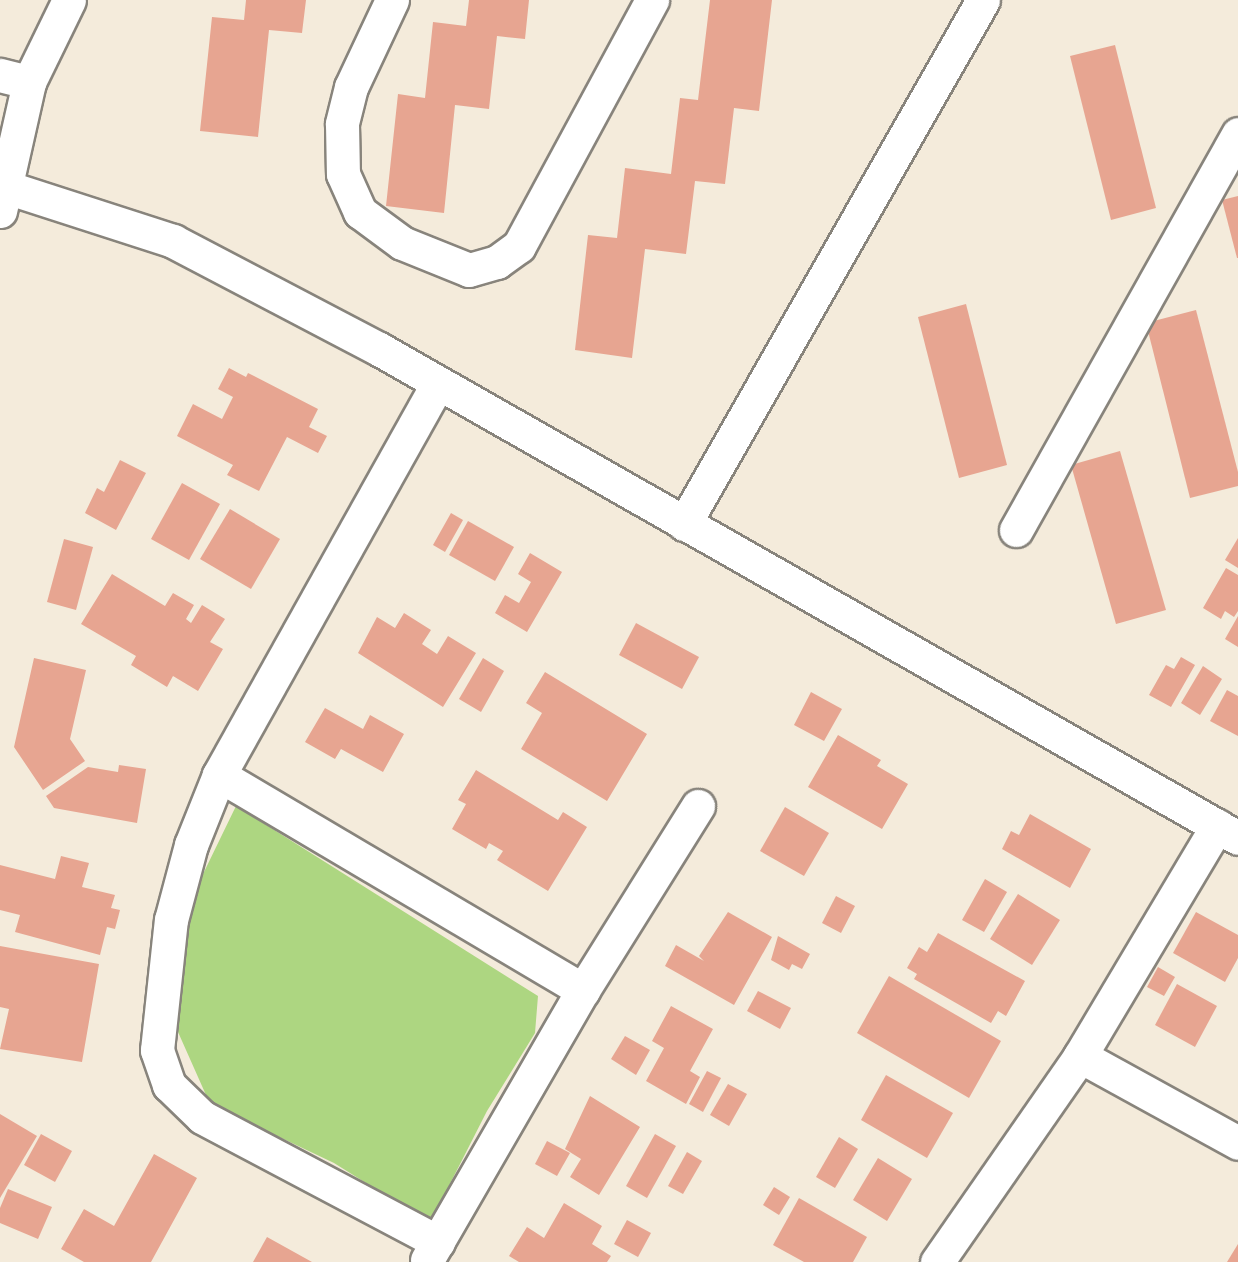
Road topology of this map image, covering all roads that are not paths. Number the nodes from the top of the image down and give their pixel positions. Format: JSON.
{"nodes":[{"id":1,"x":69,"y":0,"type":"edge"},
{"id":2,"x":392,"y":0,"type":"edge"},
{"id":3,"x":652,"y":0,"type":"edge"},
{"id":4,"x":983,"y":0,"type":"edge"},
{"id":5,"x":15,"y":78,"type":"edge"},
{"id":6,"x":1238,"y":134,"type":"edge"},
{"id":7,"x":3,"y":199,"type":"edge"},
{"id":8,"x":438,"y":383,"type":"junction"},
{"id":9,"x":684,"y":524,"type":"junction"},
{"id":10,"x":1016,"y":530,"type":"dead end"},
{"id":11,"x":219,"y":775,"type":"junction"},
{"id":12,"x":698,"y":806,"type":"dead end"},
{"id":13,"x":1228,"y":832,"type":"edge"},
{"id":14,"x":583,"y":990,"type":"junction"},
{"id":15,"x":1080,"y":1056,"type":"junction"},
{"id":16,"x":1238,"y":1143,"type":"edge"},
{"id":17,"x":432,"y":1252,"type":"edge"},
{"id":18,"x":937,"y":1262,"type":"edge"}],
"edges":[{"from":1,"to":5,"type":"street"},
{"from":2,"to":3,"type":"street"},
{"from":4,"to":9,"type":"street"},
{"from":5,"to":7,"type":"street"},
{"from":6,"to":10,"type":"street"},
{"from":7,"to":8,"type":"street"},
{"from":8,"to":9,"type":"street"},
{"from":8,"to":11,"type":"street"},
{"from":9,"to":13,"type":"street"},
{"from":11,"to":14,"type":"street"},
{"from":11,"to":17,"type":"street"},
{"from":12,"to":14,"type":"street"},
{"from":13,"to":15,"type":"street"},
{"from":14,"to":17,"type":"street"},
{"from":15,"to":16,"type":"street"},
{"from":15,"to":18,"type":"street"}]}
